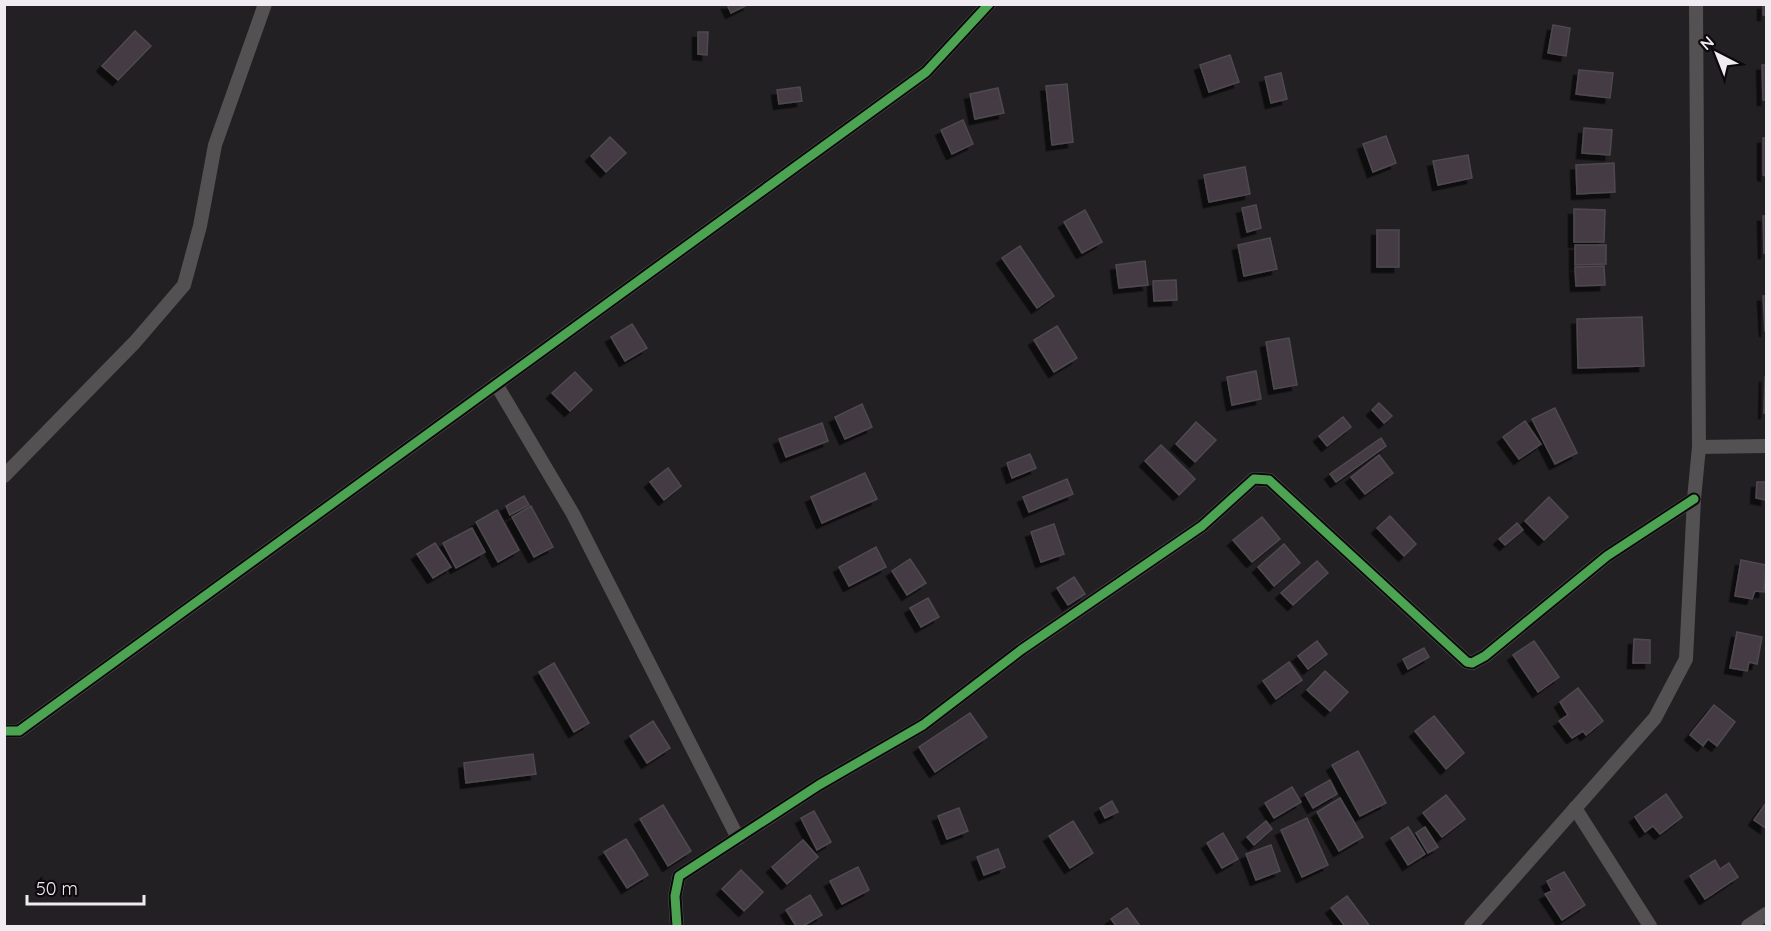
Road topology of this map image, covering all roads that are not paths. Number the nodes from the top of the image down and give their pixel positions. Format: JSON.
{"nodes":[{"id":1,"x":265,"y":4,"type":"edge"},
{"id":2,"x":989,"y":4,"type":"edge"},
{"id":3,"x":1696,"y":4,"type":"edge"},
{"id":4,"x":496,"y":384,"type":"junction"},
{"id":5,"x":1767,"y":446,"type":"edge"},
{"id":6,"x":1699,"y":447,"type":"junction"},
{"id":7,"x":4,"y":476,"type":"edge"},
{"id":8,"x":1694,"y":499,"type":"junction"},
{"id":9,"x":4,"y":730,"type":"edge"},
{"id":10,"x":1575,"y":808,"type":"junction"},
{"id":11,"x":738,"y":838,"type":"junction"},
{"id":12,"x":1767,"y":914,"type":"edge"},
{"id":13,"x":677,"y":927,"type":"edge"},
{"id":14,"x":1471,"y":927,"type":"edge"},
{"id":15,"x":1650,"y":927,"type":"edge"},
{"id":16,"x":1748,"y":927,"type":"edge"}],
"edges":[{"from":1,"to":7,"type":"street"},
{"from":2,"to":4,"type":"street"},
{"from":3,"to":6,"type":"street"},
{"from":4,"to":9,"type":"street"},
{"from":4,"to":11,"type":"street"},
{"from":5,"to":6,"type":"street"},
{"from":6,"to":8,"type":"street"},
{"from":8,"to":10,"type":"street"},
{"from":8,"to":11,"type":"street"},
{"from":10,"to":14,"type":"street"},
{"from":10,"to":15,"type":"street"},
{"from":11,"to":13,"type":"street"},
{"from":12,"to":16,"type":"street"}]}
